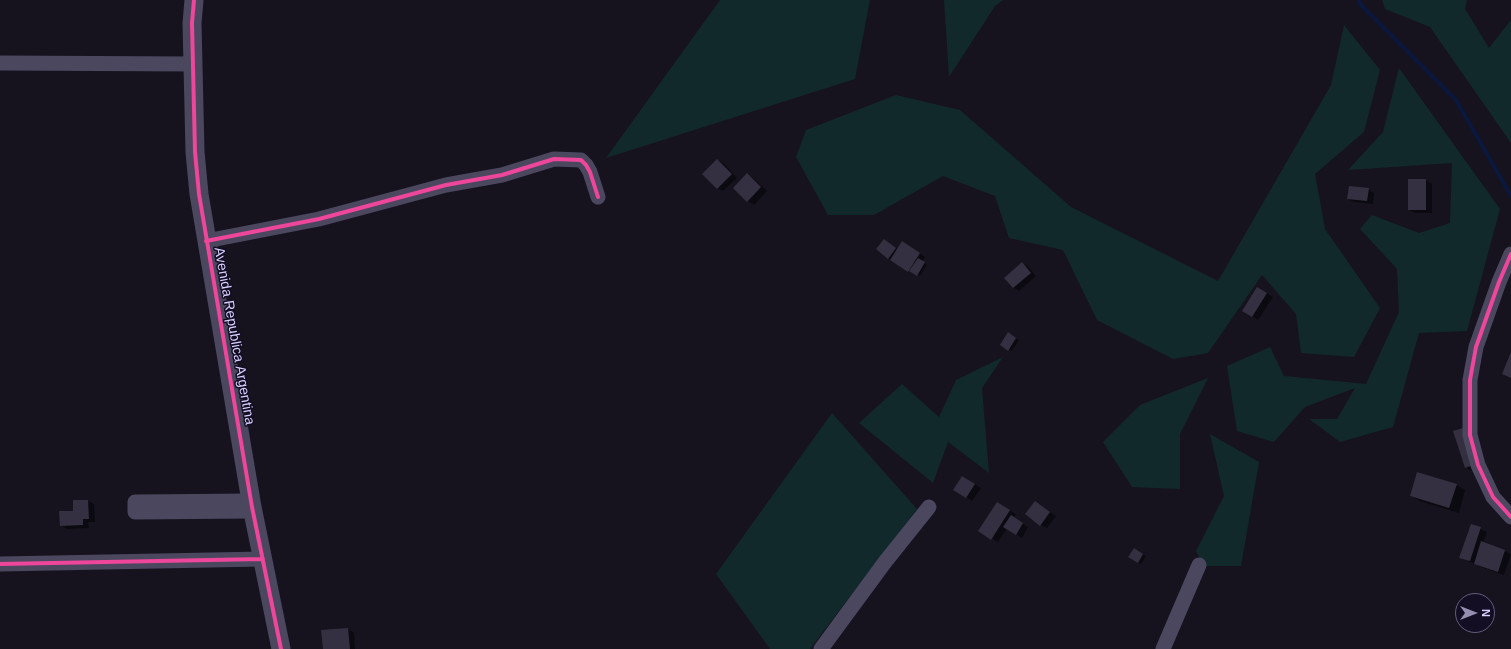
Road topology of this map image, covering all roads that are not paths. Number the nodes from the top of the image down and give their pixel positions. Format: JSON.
{"nodes":[{"id":1,"x":194,"y":0,"type":"edge"},
{"id":2,"x":0,"y":63,"type":"edge"},
{"id":3,"x":193,"y":64,"type":"junction"},
{"id":4,"x":598,"y":197,"type":"dead end"},
{"id":5,"x":206,"y":241,"type":"junction"},
{"id":6,"x":1511,"y":254,"type":"edge"},
{"id":7,"x":252,"y":506,"type":"junction"},
{"id":8,"x":928,"y":508,"type":"dead end"},
{"id":9,"x":1511,"y":517,"type":"edge"},
{"id":10,"x":263,"y":559,"type":"junction"},
{"id":11,"x":0,"y":564,"type":"edge"},
{"id":12,"x":1199,"y":565,"type":"dead end"},
{"id":13,"x":281,"y":649,"type":"edge"},
{"id":14,"x":821,"y":649,"type":"edge"},
{"id":15,"x":1163,"y":649,"type":"edge"}],
"edges":[{"from":1,"to":3,"type":"street","name":"Avenida Republica Argentina"},
{"from":2,"to":3,"type":"street"},
{"from":3,"to":5,"type":"street","name":"Avenida Republica Argentina"},
{"from":4,"to":5,"type":"street"},
{"from":5,"to":7,"type":"street","name":"Avenida Republica Argentina"},
{"from":6,"to":9,"type":"street"},
{"from":7,"to":7,"type":"street"},
{"from":7,"to":10,"type":"street","name":"Avenida Republica Argentina"},
{"from":8,"to":14,"type":"street"},
{"from":10,"to":11,"type":"street"},
{"from":10,"to":13,"type":"street","name":"Avenida Republica Argentina"},
{"from":12,"to":15,"type":"street"}]}
